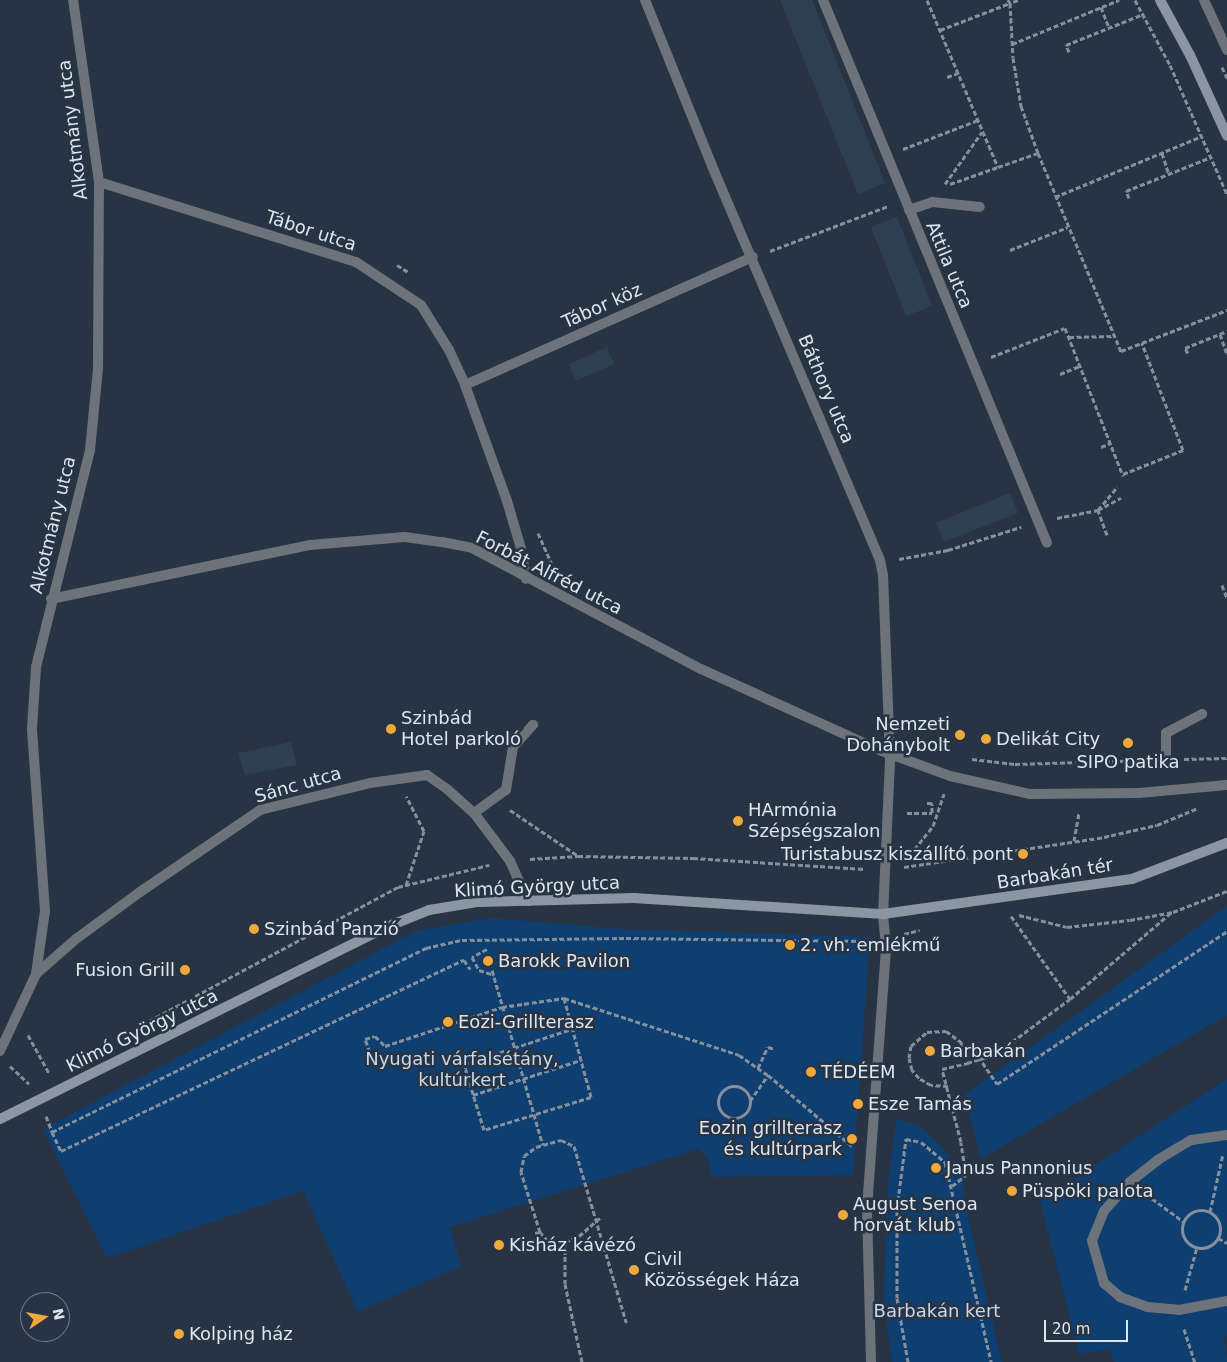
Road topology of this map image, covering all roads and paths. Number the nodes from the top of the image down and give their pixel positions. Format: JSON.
{"nodes":[{"id":1,"x":73,"y":0,"type":"edge"},
{"id":2,"x":645,"y":0,"type":"edge"},
{"id":3,"x":823,"y":0,"type":"edge"},
{"id":4,"x":927,"y":0,"type":"edge"},
{"id":5,"x":1018,"y":0,"type":"edge"},
{"id":6,"x":1119,"y":0,"type":"edge"},
{"id":7,"x":1135,"y":0,"type":"edge"},
{"id":8,"x":1160,"y":0,"type":"edge"},
{"id":9,"x":1204,"y":0,"type":"edge"},
{"id":10,"x":1009,"y":2,"type":"edge"},
{"id":11,"x":1101,"y":7,"type":"junction"},
{"id":12,"x":1143,"y":14,"type":"junction"},
{"id":13,"x":1109,"y":28,"type":"junction"},
{"id":14,"x":940,"y":30,"type":"junction"},
{"id":15,"x":1012,"y":44,"type":"junction"},
{"id":16,"x":1227,"y":50,"type":"edge"},
{"id":17,"x":1069,"y":52,"type":"dead end"},
{"id":18,"x":958,"y":73,"type":"junction"},
{"id":19,"x":947,"y":77,"type":"dead end"},
{"id":20,"x":978,"y":120,"type":"junction"},
{"id":21,"x":982,"y":131,"type":"junction"},
{"id":22,"x":1202,"y":136,"type":"junction"},
{"id":23,"x":1227,"y":136,"type":"edge"},
{"id":24,"x":898,"y":151,"type":"dead end"},
{"id":25,"x":1038,"y":153,"type":"junction"},
{"id":26,"x":1162,"y":153,"type":"junction"},
{"id":27,"x":1211,"y":157,"type":"junction"},
{"id":28,"x":998,"y":167,"type":"junction"},
{"id":29,"x":1169,"y":174,"type":"junction"},
{"id":30,"x":99,"y":182,"type":"junction"},
{"id":31,"x":1227,"y":194,"type":"edge"},
{"id":32,"x":1055,"y":196,"type":"junction"},
{"id":33,"x":1129,"y":198,"type":"dead end"},
{"id":34,"x":905,"y":200,"type":"junction"},
{"id":35,"x":980,"y":207,"type":"dead end"},
{"id":36,"x":909,"y":210,"type":"junction"},
{"id":37,"x":1068,"y":227,"type":"junction"},
{"id":38,"x":1010,"y":250,"type":"dead end"},
{"id":39,"x":753,"y":257,"type":"junction"},
{"id":40,"x":394,"y":264,"type":"dead end"},
{"id":41,"x":415,"y":279,"type":"dead end"},
{"id":42,"x":1227,"y":310,"type":"edge"},
{"id":43,"x":1227,"y":331,"type":"edge"},
{"id":44,"x":1220,"y":334,"type":"junction"},
{"id":45,"x":1114,"y":336,"type":"junction"},
{"id":46,"x":1069,"y":337,"type":"junction"},
{"id":47,"x":1142,"y":343,"type":"junction"},
{"id":48,"x":1188,"y":353,"type":"dead end"},
{"id":49,"x":1227,"y":354,"type":"edge"},
{"id":50,"x":986,"y":360,"type":"dead end"},
{"id":51,"x":1080,"y":366,"type":"junction"},
{"id":52,"x":1060,"y":374,"type":"dead end"},
{"id":53,"x":465,"y":386,"type":"junction"},
{"id":54,"x":1111,"y":443,"type":"junction"},
{"id":55,"x":1101,"y":447,"type":"dead end"},
{"id":56,"x":1117,"y":487,"type":"dead end"},
{"id":57,"x":1121,"y":498,"type":"dead end"},
{"id":58,"x":1098,"y":510,"type":"junction"},
{"id":59,"x":1038,"y":522,"type":"junction"},
{"id":60,"x":536,"y":528,"type":"dead end"},
{"id":61,"x":1107,"y":535,"type":"dead end"},
{"id":62,"x":1047,"y":543,"type":"dead end"},
{"id":63,"x":522,"y":552,"type":"junction"},
{"id":64,"x":890,"y":560,"type":"dead end"},
{"id":65,"x":526,"y":579,"type":"junction"},
{"id":66,"x":1222,"y":585,"type":"dead end"},
{"id":67,"x":1227,"y":598,"type":"edge"},
{"id":68,"x":51,"y":599,"type":"junction"},
{"id":69,"x":1202,"y":714,"type":"dead end"},
{"id":70,"x":533,"y":725,"type":"dead end"},
{"id":71,"x":890,"y":754,"type":"junction"},
{"id":72,"x":967,"y":758,"type":"dead end"},
{"id":73,"x":1227,"y":758,"type":"edge"},
{"id":74,"x":1166,"y":759,"type":"junction"},
{"id":75,"x":950,"y":776,"type":"junction"},
{"id":76,"x":1227,"y":786,"type":"edge"},
{"id":77,"x":404,"y":792,"type":"dead end"},
{"id":78,"x":1083,"y":794,"type":"junction"},
{"id":79,"x":496,"y":800,"type":"junction"},
{"id":80,"x":925,"y":803,"type":"dead end"},
{"id":81,"x":474,"y":813,"type":"junction"},
{"id":82,"x":902,"y":813,"type":"dead end"},
{"id":83,"x":1074,"y":841,"type":"dead end"},
{"id":84,"x":1227,"y":843,"type":"edge"},
{"id":85,"x":578,"y":856,"type":"dead end"},
{"id":86,"x":900,"y":867,"type":"dead end"},
{"id":87,"x":406,"y":884,"type":"dead end"},
{"id":88,"x":1227,"y":891,"type":"edge"},
{"id":89,"x":528,"y":901,"type":"junction"},
{"id":90,"x":1172,"y":912,"type":"junction"},
{"id":91,"x":883,"y":914,"type":"junction"},
{"id":92,"x":922,"y":930,"type":"dead end"},
{"id":93,"x":1227,"y":931,"type":"edge"},
{"id":94,"x":886,"y":942,"type":"junction"},
{"id":95,"x":487,"y":949,"type":"dead end"},
{"id":96,"x":470,"y":969,"type":"dead end"},
{"id":97,"x":492,"y":970,"type":"dead end"},
{"id":98,"x":36,"y":974,"type":"junction"},
{"id":99,"x":494,"y":975,"type":"junction"},
{"id":100,"x":564,"y":998,"type":"junction"},
{"id":101,"x":1070,"y":999,"type":"junction"},
{"id":102,"x":502,"y":1007,"type":"junction"},
{"id":103,"x":572,"y":1029,"type":"junction"},
{"id":104,"x":514,"y":1047,"type":"junction"},
{"id":105,"x":775,"y":1049,"type":"dead end"},
{"id":106,"x":974,"y":1050,"type":"dead end"},
{"id":107,"x":366,"y":1053,"type":"dead end"},
{"id":108,"x":965,"y":1055,"type":"dead end"},
{"id":109,"x":1,"y":1056,"type":"edge"},
{"id":110,"x":581,"y":1060,"type":"junction"},
{"id":111,"x":758,"y":1068,"type":"junction"},
{"id":112,"x":768,"y":1075,"type":"junction"},
{"id":113,"x":523,"y":1079,"type":"junction"},
{"id":114,"x":948,"y":1086,"type":"junction"},
{"id":115,"x":473,"y":1095,"type":"junction"},
{"id":116,"x":40,"y":1098,"type":"junction"},
{"id":117,"x":750,"y":1100,"type":"junction"},
{"id":118,"x":535,"y":1114,"type":"junction"},
{"id":119,"x":0,"y":1119,"type":"edge"},
{"id":120,"x":52,"y":1132,"type":"junction"},
{"id":121,"x":1227,"y":1134,"type":"edge"},
{"id":122,"x":543,"y":1145,"type":"junction"},
{"id":123,"x":870,"y":1159,"type":"junction"},
{"id":124,"x":1130,"y":1182,"type":"junction"},
{"id":125,"x":952,"y":1186,"type":"junction"},
{"id":126,"x":1210,"y":1212,"type":"junction"},
{"id":127,"x":598,"y":1218,"type":"junction"},
{"id":128,"x":1184,"y":1222,"type":"junction"},
{"id":129,"x":535,"y":1232,"type":"dead end"},
{"id":130,"x":540,"y":1232,"type":"junction"},
{"id":131,"x":1218,"y":1238,"type":"junction"},
{"id":132,"x":564,"y":1242,"type":"junction"},
{"id":133,"x":1227,"y":1243,"type":"edge"},
{"id":134,"x":1197,"y":1247,"type":"junction"},
{"id":135,"x":1227,"y":1301,"type":"edge"},
{"id":136,"x":1178,"y":1310,"type":"junction"},
{"id":137,"x":626,"y":1322,"type":"dead end"},
{"id":138,"x":582,"y":1362,"type":"edge"},
{"id":139,"x":871,"y":1362,"type":"edge"},
{"id":140,"x":908,"y":1362,"type":"edge"},
{"id":141,"x":991,"y":1362,"type":"edge"},
{"id":142,"x":1194,"y":1362,"type":"edge"}],
"edges":[{"from":1,"to":30,"type":"street","name":"Alkotmány utca"},
{"from":2,"to":39,"type":"street","name":"Báthory utca"},
{"from":3,"to":34,"type":"street","name":"Attila utca"},
{"from":4,"to":14,"type":"path"},
{"from":5,"to":10,"type":"path"},
{"from":6,"to":11,"type":"path"},
{"from":7,"to":12,"type":"path"},
{"from":8,"to":23,"type":"street"},
{"from":9,"to":16,"type":"street"},
{"from":10,"to":14,"type":"path"},
{"from":10,"to":15,"type":"path"},
{"from":11,"to":13,"type":"path"},
{"from":11,"to":15,"type":"path"},
{"from":12,"to":13,"type":"path"},
{"from":12,"to":22,"type":"path"},
{"from":13,"to":17,"type":"path"},
{"from":14,"to":18,"type":"path"},
{"from":15,"to":25,"type":"path"},
{"from":18,"to":19,"type":"path"},
{"from":18,"to":20,"type":"path"},
{"from":20,"to":21,"type":"path"},
{"from":20,"to":24,"type":"path"},
{"from":21,"to":28,"type":"path"},
{"from":21,"to":28,"type":"path"},
{"from":22,"to":26,"type":"path"},
{"from":22,"to":27,"type":"path"},
{"from":25,"to":28,"type":"path"},
{"from":25,"to":32,"type":"path"},
{"from":26,"to":29,"type":"path"},
{"from":26,"to":32,"type":"path"},
{"from":27,"to":29,"type":"path"},
{"from":27,"to":31,"type":"path"},
{"from":29,"to":33,"type":"path"},
{"from":30,"to":53,"type":"street","name":"Tábor utca"},
{"from":30,"to":68,"type":"street","name":"Alkotmány utca"},
{"from":32,"to":37,"type":"path"},
{"from":34,"to":36,"type":"street","name":"Attila utca"},
{"from":34,"to":39,"type":"path"},
{"from":35,"to":36,"type":"street"},
{"from":36,"to":59,"type":"street","name":"Attila utca"},
{"from":37,"to":38,"type":"path"},
{"from":37,"to":45,"type":"path"},
{"from":39,"to":53,"type":"street","name":"Tábor köz"},
{"from":39,"to":71,"type":"street","name":"Báthory utca"},
{"from":40,"to":41,"type":"path"},
{"from":42,"to":47,"type":"path"},
{"from":43,"to":44,"type":"path"},
{"from":44,"to":48,"type":"path"},
{"from":44,"to":49,"type":"path"},
{"from":45,"to":46,"type":"path"},
{"from":45,"to":47,"type":"path"},
{"from":46,"to":50,"type":"path"},
{"from":46,"to":51,"type":"path"},
{"from":47,"to":54,"type":"path"},
{"from":51,"to":52,"type":"path"},
{"from":51,"to":54,"type":"path"},
{"from":53,"to":63,"type":"street","name":"Tábor utca"},
{"from":54,"to":55,"type":"path"},
{"from":56,"to":58,"type":"path"},
{"from":57,"to":58,"type":"path"},
{"from":58,"to":61,"type":"path"},
{"from":59,"to":62,"type":"street","name":"Attila utca"},
{"from":59,"to":64,"type":"path"},
{"from":60,"to":63,"type":"path"},
{"from":63,"to":65,"type":"street","name":"Tábor utca"},
{"from":65,"to":68,"type":"street","name":"Forbát Alfréd utca"},
{"from":65,"to":71,"type":"street","name":"Forbát Alfréd utca"},
{"from":66,"to":67,"type":"path"},
{"from":68,"to":98,"type":"street","name":"Alkotmány utca"},
{"from":69,"to":74,"type":"street"},
{"from":70,"to":79,"type":"street"},
{"from":71,"to":75,"type":"street"},
{"from":71,"to":91,"type":"street","name":"Báthory utca"},
{"from":72,"to":74,"type":"path"},
{"from":73,"to":74,"type":"path"},
{"from":75,"to":78,"type":"street"},
{"from":75,"to":86,"type":"path"},
{"from":76,"to":78,"type":"street"},
{"from":77,"to":87,"type":"path"},
{"from":78,"to":83,"type":"path"},
{"from":79,"to":81,"type":"street"},
{"from":79,"to":85,"type":"path"},
{"from":80,"to":82,"type":"path"},
{"from":81,"to":89,"type":"street","name":"Sánc utca"},
{"from":81,"to":98,"type":"street","name":"Sánc utca"},
{"from":84,"to":91,"type":"street","name":"Barbakán tér"},
{"from":88,"to":90,"type":"path"},
{"from":89,"to":91,"type":"street","name":"Klimó György utca"},
{"from":89,"to":116,"type":"street","name":"Klimó György utca"},
{"from":90,"to":101,"type":"path"},
{"from":90,"to":101,"type":"path"},
{"from":91,"to":94,"type":"street","name":"Báthory utca"},
{"from":92,"to":94,"type":"path"},
{"from":93,"to":106,"type":"path"},
{"from":94,"to":120,"type":"path"},
{"from":94,"to":123,"type":"street","name":"Báthory utca"},
{"from":95,"to":99,"type":"path"},
{"from":96,"to":120,"type":"path"},
{"from":97,"to":99,"type":"path"},
{"from":98,"to":109,"type":"street","name":"Alkotmány utca"},
{"from":99,"to":102,"type":"path"},
{"from":100,"to":102,"type":"path"},
{"from":100,"to":103,"type":"path"},
{"from":100,"to":111,"type":"path"},
{"from":101,"to":114,"type":"path","bridge":true},
{"from":102,"to":104,"type":"path"},
{"from":102,"to":107,"type":"path"},
{"from":103,"to":104,"type":"path"},
{"from":103,"to":110,"type":"path"},
{"from":104,"to":113,"type":"path"},
{"from":104,"to":115,"type":"path"},
{"from":105,"to":111,"type":"path"},
{"from":108,"to":114,"type":"path"},
{"from":109,"to":116,"type":"path"},
{"from":110,"to":113,"type":"path"},
{"from":110,"to":118,"type":"path"},
{"from":111,"to":112,"type":"path"},
{"from":112,"to":117,"type":"path"},
{"from":112,"to":123,"type":"path"},
{"from":113,"to":115,"type":"path"},
{"from":113,"to":118,"type":"path"},
{"from":114,"to":125,"type":"path"},
{"from":115,"to":118,"type":"path"},
{"from":116,"to":119,"type":"street","name":"Klimó György utca"},
{"from":116,"to":120,"type":"path"},
{"from":117,"to":117,"type":"path"},
{"from":118,"to":122,"type":"path"},
{"from":121,"to":124,"type":"street"},
{"from":121,"to":126,"type":"path"},
{"from":122,"to":127,"type":"path"},
{"from":122,"to":130,"type":"path"},
{"from":123,"to":139,"type":"street","name":"Báthory utca"},
{"from":124,"to":128,"type":"path"},
{"from":124,"to":136,"type":"street"},
{"from":125,"to":140,"type":"path"},
{"from":125,"to":141,"type":"path"},
{"from":126,"to":128,"type":"path"},
{"from":126,"to":131,"type":"path"},
{"from":127,"to":132,"type":"path"},
{"from":127,"to":137,"type":"path"},
{"from":128,"to":134,"type":"path"},
{"from":129,"to":130,"type":"path"},
{"from":130,"to":132,"type":"path"},
{"from":131,"to":133,"type":"path"},
{"from":131,"to":134,"type":"path"},
{"from":132,"to":138,"type":"path"},
{"from":134,"to":136,"type":"path"},
{"from":135,"to":136,"type":"street"},
{"from":136,"to":142,"type":"path"}]}
